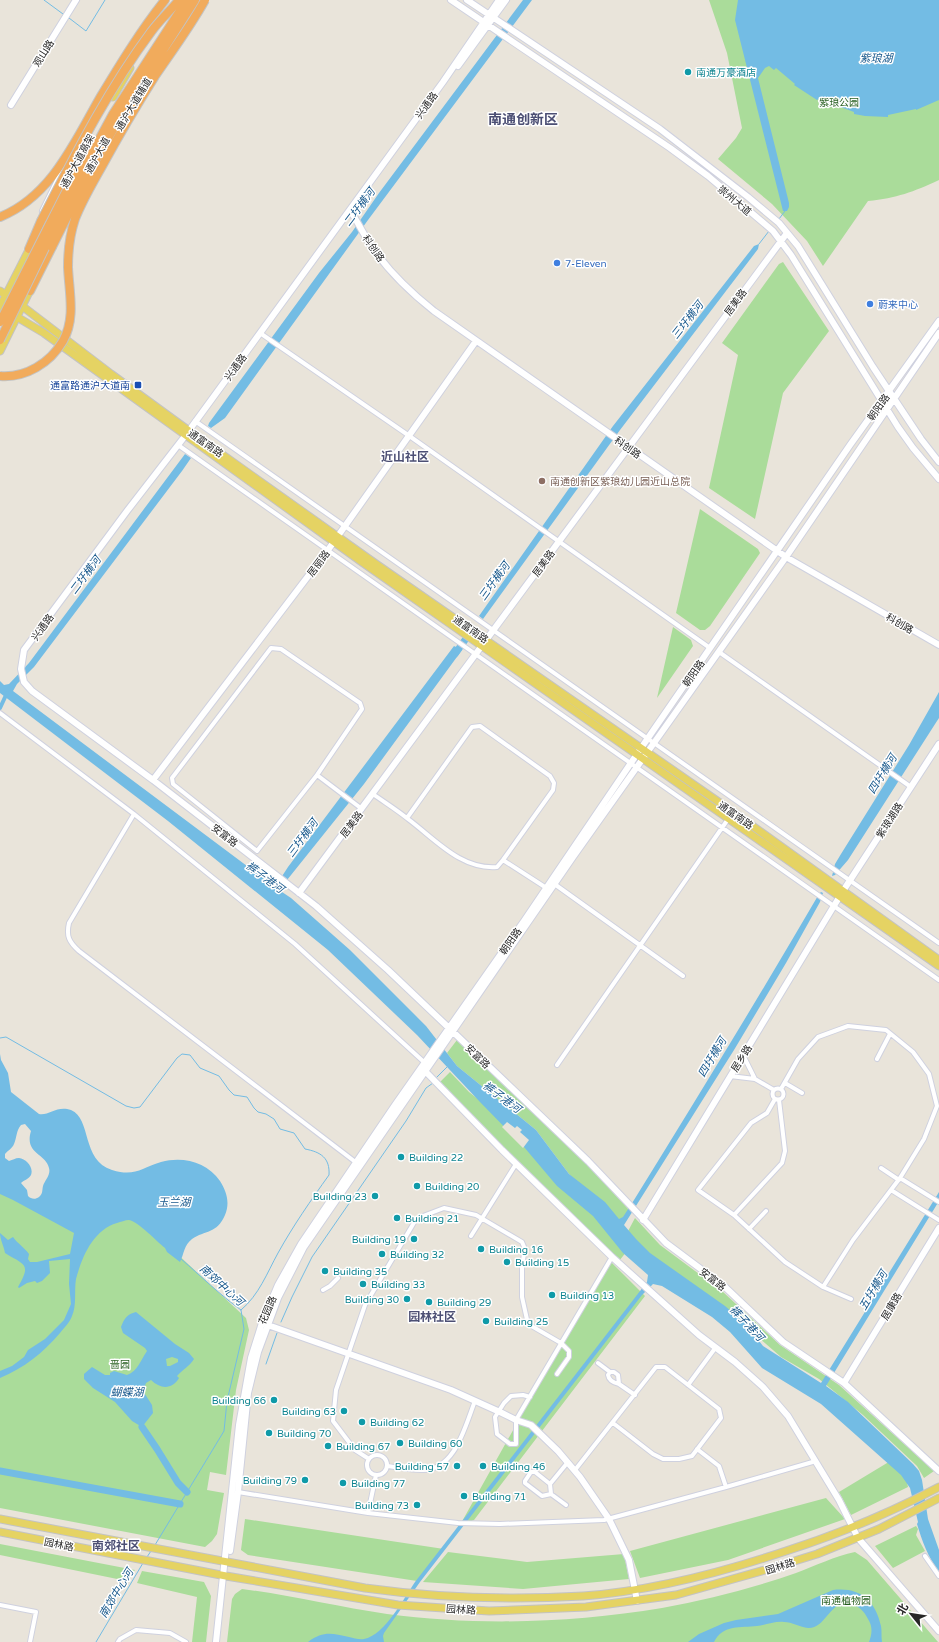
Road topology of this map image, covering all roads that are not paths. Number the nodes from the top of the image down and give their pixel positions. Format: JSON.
{"nodes":[{"id":1,"x":165,"y":0,"type":"edge"},
{"id":2,"x":169,"y":0,"type":"edge"},
{"id":3,"x":175,"y":0,"type":"edge"},
{"id":4,"x":180,"y":0,"type":"edge"},
{"id":5,"x":192,"y":0,"type":"edge"},
{"id":6,"x":195,"y":0,"type":"edge"},
{"id":7,"x":205,"y":0,"type":"edge"},
{"id":8,"x":451,"y":0,"type":"edge"},
{"id":9,"x":467,"y":0,"type":"edge"},
{"id":10,"x":499,"y":0,"type":"edge"},
{"id":11,"x":506,"y":0,"type":"edge"},
{"id":12,"x":74,"y":1,"type":"edge"},
{"id":13,"x":187,"y":4,"type":"edge"},
{"id":14,"x":491,"y":16,"type":"junction"},
{"id":15,"x":486,"y":24,"type":"junction"},
{"id":16,"x":10,"y":105,"type":"dead end"},
{"id":17,"x":350,"y":210,"type":"junction"},
{"id":18,"x":0,"y":217,"type":"edge"},
{"id":19,"x":40,"y":221,"type":"junction"},
{"id":20,"x":787,"y":233,"type":"junction"},
{"id":21,"x":780,"y":241,"type":"junction"},
{"id":22,"x":29,"y":249,"type":"junction"},
{"id":23,"x":30,"y":291,"type":"junction"},
{"id":24,"x":3,"y":293,"type":"edge"},
{"id":25,"x":22,"y":306,"type":"junction"},
{"id":26,"x":0,"y":307,"type":"edge"},
{"id":27,"x":16,"y":317,"type":"junction"},
{"id":28,"x":939,"y":321,"type":"edge"},
{"id":29,"x":0,"y":322,"type":"edge"},
{"id":30,"x":260,"y":333,"type":"junction"},
{"id":31,"x":939,"y":333,"type":"edge"},
{"id":32,"x":0,"y":340,"type":"edge"},
{"id":33,"x":476,"y":341,"type":"junction"},
{"id":34,"x":0,"y":351,"type":"edge"},
{"id":35,"x":0,"y":376,"type":"edge"},
{"id":36,"x":890,"y":391,"type":"junction"},
{"id":37,"x":895,"y":399,"type":"junction"},
{"id":38,"x":882,"y":402,"type":"junction"},
{"id":39,"x":887,"y":410,"type":"junction"},
{"id":40,"x":195,"y":421,"type":"junction"},
{"id":41,"x":187,"y":433,"type":"junction"},
{"id":42,"x":408,"y":434,"type":"junction"},
{"id":43,"x":178,"y":445,"type":"junction"},
{"id":44,"x":628,"y":447,"type":"junction"},
{"id":45,"x":939,"y":462,"type":"edge"},
{"id":46,"x":939,"y":479,"type":"edge"},
{"id":47,"x":344,"y":526,"type":"junction"},
{"id":48,"x":335,"y":538,"type":"junction"},
{"id":49,"x":560,"y":540,"type":"junction"},
{"id":50,"x":328,"y":550,"type":"junction"},
{"id":51,"x":777,"y":551,"type":"junction"},
{"id":52,"x":786,"y":557,"type":"junction"},
{"id":53,"x":493,"y":631,"type":"junction"},
{"id":54,"x":484,"y":643,"type":"junction"},
{"id":55,"x":939,"y":645,"type":"edge"},
{"id":56,"x":710,"y":648,"type":"junction"},
{"id":57,"x":24,"y":650,"type":"joint"},
{"id":58,"x":719,"y":652,"type":"junction"},
{"id":59,"x":476,"y":654,"type":"junction"},
{"id":60,"x":0,"y":713,"type":"edge"},
{"id":61,"x":647,"y":739,"type":"junction"},
{"id":62,"x":654,"y":743,"type":"junction"},
{"id":63,"x":939,"y":744,"type":"edge"},
{"id":64,"x":639,"y":751,"type":"junction"},
{"id":65,"x":645,"y":756,"type":"junction"},
{"id":66,"x":631,"y":763,"type":"junction"},
{"id":67,"x":637,"y":768,"type":"junction"},
{"id":68,"x":317,"y":775,"type":"junction"},
{"id":69,"x":153,"y":780,"type":"junction"},
{"id":70,"x":911,"y":787,"type":"junction"},
{"id":71,"x":373,"y":794,"type":"junction"},
{"id":72,"x":362,"y":809,"type":"junction"},
{"id":73,"x":134,"y":814,"type":"junction"},
{"id":74,"x":731,"y":816,"type":"junction"},
{"id":75,"x":408,"y":818,"type":"junction"},
{"id":76,"x":723,"y":828,"type":"junction"},
{"id":77,"x":503,"y":860,"type":"junction"},
{"id":78,"x":850,"y":881,"type":"junction"},
{"id":79,"x":552,"y":883,"type":"junction"},
{"id":80,"x":548,"y":889,"type":"junction"},
{"id":81,"x":300,"y":893,"type":"junction"},
{"id":82,"x":841,"y":894,"type":"junction"},
{"id":83,"x":834,"y":906,"type":"junction"},
{"id":84,"x":939,"y":943,"type":"edge"},
{"id":85,"x":640,"y":947,"type":"junction"},
{"id":86,"x":939,"y":960,"type":"edge"},
{"id":87,"x":939,"y":966,"type":"edge"},
{"id":88,"x":683,"y":976,"type":"dead end"},
{"id":89,"x":939,"y":980,"type":"edge"},
{"id":90,"x":451,"y":1030,"type":"junction"},
{"id":91,"x":890,"y":1034,"type":"junction"},
{"id":92,"x":743,"y":1055,"type":"junction"},
{"id":93,"x":432,"y":1058,"type":"junction"},
{"id":94,"x":877,"y":1059,"type":"dead end"},
{"id":95,"x":425,"y":1063,"type":"junction"},
{"id":96,"x":557,"y":1065,"type":"dead end"},
{"id":97,"x":426,"y":1072,"type":"junction"},
{"id":98,"x":730,"y":1076,"type":"junction"},
{"id":99,"x":755,"y":1079,"type":"junction"},
{"id":100,"x":784,"y":1083,"type":"junction"},
{"id":101,"x":781,"y":1089,"type":"junction"},
{"id":102,"x":774,"y":1090,"type":"junction"},
{"id":103,"x":802,"y":1093,"type":"dead end"},
{"id":104,"x":777,"y":1099,"type":"junction"},
{"id":105,"x":358,"y":1164,"type":"junction"},
{"id":106,"x":516,"y":1164,"type":"junction"},
{"id":107,"x":882,"y":1168,"type":"dead end"},
{"id":108,"x":899,"y":1179,"type":"junction"},
{"id":109,"x":891,"y":1190,"type":"junction"},
{"id":110,"x":939,"y":1202,"type":"edge"},
{"id":111,"x":766,"y":1212,"type":"dead end"},
{"id":112,"x":734,"y":1215,"type":"junction"},
{"id":113,"x":482,"y":1219,"type":"junction"},
{"id":114,"x":643,"y":1220,"type":"junction"},
{"id":115,"x":939,"y":1220,"type":"edge"},
{"id":116,"x":939,"y":1228,"type":"edge"},
{"id":117,"x":749,"y":1229,"type":"junction"},
{"id":118,"x":471,"y":1236,"type":"dead end"},
{"id":119,"x":612,"y":1257,"type":"junction"},
{"id":120,"x":338,"y":1278,"type":"dead end"},
{"id":121,"x":823,"y":1287,"type":"junction"},
{"id":122,"x":323,"y":1290,"type":"dead end"},
{"id":123,"x":851,"y":1299,"type":"dead end"},
{"id":124,"x":264,"y":1324,"type":"junction"},
{"id":125,"x":561,"y":1343,"type":"junction"},
{"id":126,"x":716,"y":1347,"type":"junction"},
{"id":127,"x":348,"y":1353,"type":"junction"},
{"id":128,"x":598,"y":1363,"type":"dead end"},
{"id":129,"x":610,"y":1372,"type":"junction"},
{"id":130,"x":557,"y":1374,"type":"dead end"},
{"id":131,"x":844,"y":1383,"type":"junction"},
{"id":132,"x":619,"y":1384,"type":"junction"},
{"id":133,"x":688,"y":1385,"type":"junction"},
{"id":134,"x":635,"y":1395,"type":"junction"},
{"id":135,"x":530,"y":1396,"type":"junction"},
{"id":136,"x":476,"y":1401,"type":"junction"},
{"id":137,"x":498,"y":1411,"type":"junction"},
{"id":138,"x":516,"y":1420,"type":"junction"},
{"id":139,"x":613,"y":1423,"type":"junction"},
{"id":140,"x":698,"y":1449,"type":"junction"},
{"id":141,"x":369,"y":1459,"type":"junction"},
{"id":142,"x":816,"y":1461,"type":"junction"},
{"id":143,"x":568,"y":1462,"type":"junction"},
{"id":144,"x":387,"y":1466,"type":"junction"},
{"id":145,"x":575,"y":1470,"type":"junction"},
{"id":146,"x":939,"y":1471,"type":"edge"},
{"id":147,"x":376,"y":1475,"type":"junction"},
{"id":148,"x":550,"y":1484,"type":"junction"},
{"id":149,"x":726,"y":1487,"type":"junction"},
{"id":150,"x":939,"y":1487,"type":"edge"},
{"id":151,"x":238,"y":1492,"type":"junction"},
{"id":152,"x":551,"y":1494,"type":"junction"},
{"id":153,"x":939,"y":1498,"type":"edge"},
{"id":154,"x":566,"y":1506,"type":"dead end"},
{"id":155,"x":368,"y":1513,"type":"junction"},
{"id":156,"x":0,"y":1519,"type":"edge"},
{"id":157,"x":609,"y":1519,"type":"junction"},
{"id":158,"x":853,"y":1528,"type":"junction"},
{"id":159,"x":0,"y":1532,"type":"edge"},
{"id":160,"x":858,"y":1538,"type":"junction"},
{"id":161,"x":925,"y":1556,"type":"dead end"},
{"id":162,"x":226,"y":1563,"type":"junction"},
{"id":163,"x":224,"y":1576,"type":"junction"},
{"id":164,"x":939,"y":1576,"type":"edge"},
{"id":165,"x":635,"y":1590,"type":"junction"},
{"id":166,"x":637,"y":1601,"type":"junction"},
{"id":167,"x":0,"y":1605,"type":"edge"},
{"id":168,"x":939,"y":1631,"type":"edge"},
{"id":169,"x":30,"y":1642,"type":"edge"},
{"id":170,"x":118,"y":1642,"type":"edge"},
{"id":171,"x":186,"y":1642,"type":"edge"},
{"id":172,"x":216,"y":1642,"type":"edge"},
{"id":173,"x":220,"y":1642,"type":"edge"}],
"edges":[{"from":1,"to":18,"type":"highway"},
{"from":2,"to":19,"type":"street"},
{"from":3,"to":22,"type":"main road","name":"通沪大道"},
{"from":4,"to":19,"type":"highway","bridge":true},
{"from":4,"to":29,"type":"highway","name":"通沪大道高架","bridge":true},
{"from":5,"to":13,"type":"main road","name":"通沪大道"},
{"from":6,"to":23,"type":"highway","bridge":true},
{"from":7,"to":35,"type":"highway","bridge":true},
{"from":8,"to":15,"type":"street","name":"崇州大道"},
{"from":9,"to":14,"type":"street","name":"崇州大道"},
{"from":10,"to":14,"type":"street","name":"兴通路"},
{"from":11,"to":14,"type":"street","name":"兴通路"},
{"from":12,"to":16,"type":"street","name":"观山路"},
{"from":13,"to":23,"type":"main road","name":"通沪大道"},
{"from":13,"to":25,"type":"street","name":"通沪大道辅道"},
{"from":13,"to":32,"type":"highway","name":"通沪大道高架","bridge":true},
{"from":14,"to":15,"type":"street","name":"兴通路"},
{"from":14,"to":20,"type":"street","name":"崇州大道"},
{"from":15,"to":17,"type":"street","name":"兴通路"},
{"from":15,"to":21,"type":"street","name":"崇州大道"},
{"from":17,"to":30,"type":"street","name":"兴通路"},
{"from":17,"to":33,"type":"street","name":"科创路"},
{"from":19,"to":22,"type":"highway"},
{"from":20,"to":21,"type":"street","name":"居美路"},
{"from":20,"to":36,"type":"street","name":"崇州大道"},
{"from":21,"to":38,"type":"street","name":"崇州大道"},
{"from":21,"to":44,"type":"street","name":"居美路"},
{"from":22,"to":24,"type":"main road","name":"通沪大道"},
{"from":23,"to":25,"type":"main road","name":"通沪大道"},
{"from":24,"to":25,"type":"main road","name":"通富南路"},
{"from":24,"to":26,"type":"main road","name":"通沪大道"},
{"from":25,"to":27,"type":"main road","name":"通沪大道"},
{"from":25,"to":41,"type":"main road","name":"通富南路"},
{"from":26,"to":27,"type":"main road","name":"通富南路"},
{"from":27,"to":34,"type":"main road","name":"通沪大道"},
{"from":27,"to":41,"type":"main road","name":"通富南路"},
{"from":28,"to":36,"type":"street","name":"朝阳路"},
{"from":30,"to":40,"type":"street","name":"兴通路"},
{"from":30,"to":42,"type":"street"},
{"from":31,"to":37,"type":"street","name":"朝阳路"},
{"from":33,"to":42,"type":"street","name":"居丽路"},
{"from":33,"to":44,"type":"street","name":"科创路"},
{"from":36,"to":37,"type":"street","name":"崇州大道"},
{"from":36,"to":38,"type":"street","name":"朝阳路"},
{"from":37,"to":39,"type":"street","name":"朝阳路"},
{"from":37,"to":45,"type":"street","name":"崇州大道"},
{"from":38,"to":39,"type":"street","name":"崇州大道"},
{"from":38,"to":51,"type":"street","name":"朝阳路"},
{"from":39,"to":46,"type":"street","name":"崇州大道"},
{"from":39,"to":52,"type":"street","name":"朝阳路"},
{"from":40,"to":41,"type":"street","name":"兴通路"},
{"from":40,"to":47,"type":"street"},
{"from":41,"to":43,"type":"street","name":"兴通路"},
{"from":41,"to":48,"type":"main road","name":"通富南路"},
{"from":42,"to":47,"type":"street","name":"居丽路"},
{"from":42,"to":49,"type":"street"},
{"from":43,"to":50,"type":"street"},
{"from":43,"to":57,"type":"street","name":"兴通路"},
{"from":44,"to":49,"type":"street","name":"居美路"},
{"from":44,"to":51,"type":"street","name":"科创路"},
{"from":47,"to":48,"type":"street","name":"居丽路"},
{"from":47,"to":53,"type":"street"},
{"from":48,"to":50,"type":"street","name":"居丽路"},
{"from":48,"to":54,"type":"main road","name":"通富南路"},
{"from":49,"to":53,"type":"street","name":"居美路"},
{"from":49,"to":56,"type":"street"},
{"from":50,"to":59,"type":"street"},
{"from":50,"to":69,"type":"street","name":"居丽路"},
{"from":51,"to":52,"type":"street","name":"科创路"},
{"from":51,"to":56,"type":"street","name":"朝阳路"},
{"from":52,"to":55,"type":"street","name":"科创路"},
{"from":52,"to":58,"type":"street","name":"朝阳路"},
{"from":53,"to":54,"type":"street","name":"居美路"},
{"from":53,"to":61,"type":"street"},
{"from":54,"to":59,"type":"street","name":"居美路"},
{"from":54,"to":64,"type":"main road","name":"通富南路"},
{"from":56,"to":61,"type":"street","name":"朝阳路"},
{"from":57,"to":69,"type":"street","name":"安富路"},
{"from":58,"to":62,"type":"street","name":"朝阳路"},
{"from":58,"to":70,"type":"street"},
{"from":59,"to":66,"type":"street"},
{"from":59,"to":71,"type":"street","name":"居美路"},
{"from":60,"to":73,"type":"street"},
{"from":61,"to":62,"type":"street"},
{"from":61,"to":64,"type":"street","name":"朝阳路"},
{"from":62,"to":65,"type":"street","name":"朝阳路"},
{"from":62,"to":78,"type":"street"},
{"from":63,"to":70,"type":"street","name":"紫琅湖路"},
{"from":64,"to":65,"type":"main road","name":"通富南路"},
{"from":64,"to":66,"type":"street","name":"朝阳路"},
{"from":65,"to":67,"type":"street","name":"朝阳路"},
{"from":65,"to":74,"type":"main road","name":"通富南路"},
{"from":66,"to":67,"type":"street"},
{"from":66,"to":79,"type":"street","name":"朝阳路"},
{"from":67,"to":76,"type":"street"},
{"from":67,"to":79,"type":"street","name":"朝阳路"},
{"from":68,"to":68,"type":"street"},
{"from":68,"to":72,"type":"street"},
{"from":69,"to":81,"type":"street","name":"安富路"},
{"from":70,"to":78,"type":"street","name":"紫琅湖路"},
{"from":71,"to":72,"type":"street","name":"居美路"},
{"from":71,"to":75,"type":"street"},
{"from":72,"to":81,"type":"street","name":"居美路"},
{"from":73,"to":95,"type":"street"},
{"from":73,"to":105,"type":"street"},
{"from":74,"to":76,"type":"street"},
{"from":74,"to":82,"type":"main road","name":"通富南路"},
{"from":75,"to":77,"type":"street"},
{"from":75,"to":77,"type":"street"},
{"from":76,"to":83,"type":"street"},
{"from":76,"to":85,"type":"street"},
{"from":77,"to":80,"type":"street"},
{"from":78,"to":82,"type":"street","name":"紫琅湖路"},
{"from":78,"to":84,"type":"street"},
{"from":79,"to":80,"type":"street","name":"朝阳路"},
{"from":79,"to":85,"type":"street"},
{"from":80,"to":90,"type":"street","name":"朝阳路"},
{"from":81,"to":90,"type":"street","name":"安富路"},
{"from":82,"to":83,"type":"street","name":"居乡路"},
{"from":82,"to":86,"type":"main road","name":"通富南路"},
{"from":82,"to":87,"type":"main road","name":"通富南路"},
{"from":83,"to":89,"type":"street"},
{"from":83,"to":92,"type":"street","name":"居乡路"},
{"from":85,"to":88,"type":"street"},
{"from":85,"to":96,"type":"street"},
{"from":90,"to":93,"type":"street","name":"花园路"},
{"from":90,"to":114,"type":"street","name":"安富路"},
{"from":91,"to":94,"type":"street"},
{"from":91,"to":100,"type":"street"},
{"from":91,"to":108,"type":"street"},
{"from":92,"to":98,"type":"street","name":"居乡路"},
{"from":92,"to":99,"type":"street"},
{"from":93,"to":95,"type":"street","name":"花园路"},
{"from":93,"to":97,"type":"street","name":"花园路"},
{"from":95,"to":105,"type":"street","name":"花园路"},
{"from":97,"to":105,"type":"street","name":"花园路"},
{"from":97,"to":106,"type":"street"},
{"from":98,"to":99,"type":"street"},
{"from":98,"to":114,"type":"street","name":"居乡路"},
{"from":99,"to":102,"type":"street"},
{"from":100,"to":101,"type":"street"},
{"from":100,"to":103,"type":"street"},
{"from":101,"to":102,"type":"street"},
{"from":101,"to":104,"type":"street"},
{"from":102,"to":104,"type":"street"},
{"from":104,"to":112,"type":"street"},
{"from":104,"to":112,"type":"street"},
{"from":105,"to":124,"type":"street","name":"花园路"},
{"from":106,"to":113,"type":"street"},
{"from":106,"to":119,"type":"street"},
{"from":107,"to":108,"type":"street"},
{"from":108,"to":109,"type":"street"},
{"from":108,"to":110,"type":"street"},
{"from":109,"to":115,"type":"street"},
{"from":109,"to":121,"type":"street"},
{"from":111,"to":117,"type":"street"},
{"from":112,"to":117,"type":"street"},
{"from":113,"to":118,"type":"street"},
{"from":113,"to":125,"type":"street"},
{"from":113,"to":127,"type":"street"},
{"from":114,"to":131,"type":"street","name":"安富路"},
{"from":116,"to":131,"type":"street","name":"居康路"},
{"from":117,"to":121,"type":"street"},
{"from":119,"to":125,"type":"street"},
{"from":119,"to":126,"type":"street"},
{"from":120,"to":122,"type":"street"},
{"from":121,"to":123,"type":"street"},
{"from":124,"to":127,"type":"street"},
{"from":124,"to":151,"type":"street","name":"花园路"},
{"from":124,"to":162,"type":"street","name":"花园路"},
{"from":125,"to":130,"type":"street"},
{"from":125,"to":135,"type":"street"},
{"from":126,"to":133,"type":"street"},
{"from":126,"to":142,"type":"street"},
{"from":127,"to":136,"type":"street"},
{"from":127,"to":141,"type":"street"},
{"from":128,"to":129,"type":"street"},
{"from":129,"to":132,"type":"street"},
{"from":129,"to":132,"type":"street"},
{"from":131,"to":146,"type":"street","name":"安富路"},
{"from":132,"to":134,"type":"street"},
{"from":133,"to":134,"type":"street"},
{"from":133,"to":140,"type":"street"},
{"from":134,"to":139,"type":"street"},
{"from":135,"to":137,"type":"street"},
{"from":135,"to":138,"type":"street"},
{"from":136,"to":137,"type":"street"},
{"from":136,"to":144,"type":"street"},
{"from":137,"to":138,"type":"street"},
{"from":137,"to":138,"type":"street"},
{"from":138,"to":143,"type":"street"},
{"from":139,"to":140,"type":"street"},
{"from":139,"to":145,"type":"street"},
{"from":140,"to":149,"type":"street"},
{"from":141,"to":144,"type":"street"},
{"from":141,"to":147,"type":"street"},
{"from":142,"to":149,"type":"street"},
{"from":142,"to":158,"type":"street"},
{"from":143,"to":145,"type":"street"},
{"from":143,"to":148,"type":"street"},
{"from":144,"to":147,"type":"street"},
{"from":145,"to":157,"type":"street"},
{"from":147,"to":155,"type":"street"},
{"from":148,"to":152,"type":"street"},
{"from":148,"to":152,"type":"street"},
{"from":149,"to":157,"type":"street"},
{"from":150,"to":158,"type":"main road","name":"园林路"},
{"from":151,"to":155,"type":"street"},
{"from":151,"to":162,"type":"street","name":"花园路"},
{"from":152,"to":154,"type":"street"},
{"from":153,"to":160,"type":"main road","name":"园林路"},
{"from":155,"to":157,"type":"street"},
{"from":156,"to":162,"type":"main road","name":"园林路"},
{"from":157,"to":165,"type":"street"},
{"from":158,"to":160,"type":"street"},
{"from":158,"to":165,"type":"main road","name":"园林路"},
{"from":159,"to":163,"type":"main road","name":"园林路"},
{"from":160,"to":166,"type":"main road","name":"园林路"},
{"from":160,"to":168,"type":"street"},
{"from":161,"to":164,"type":"street"},
{"from":162,"to":163,"type":"street","name":"花园路"},
{"from":162,"to":165,"type":"main road","name":"园林路"},
{"from":163,"to":166,"type":"main road","name":"园林路"},
{"from":163,"to":172,"type":"street","name":"花园路"},
{"from":163,"to":173,"type":"street","name":"花园路"},
{"from":165,"to":166,"type":"street"},
{"from":167,"to":169,"type":"street"},
{"from":170,"to":171,"type":"street"}]}
